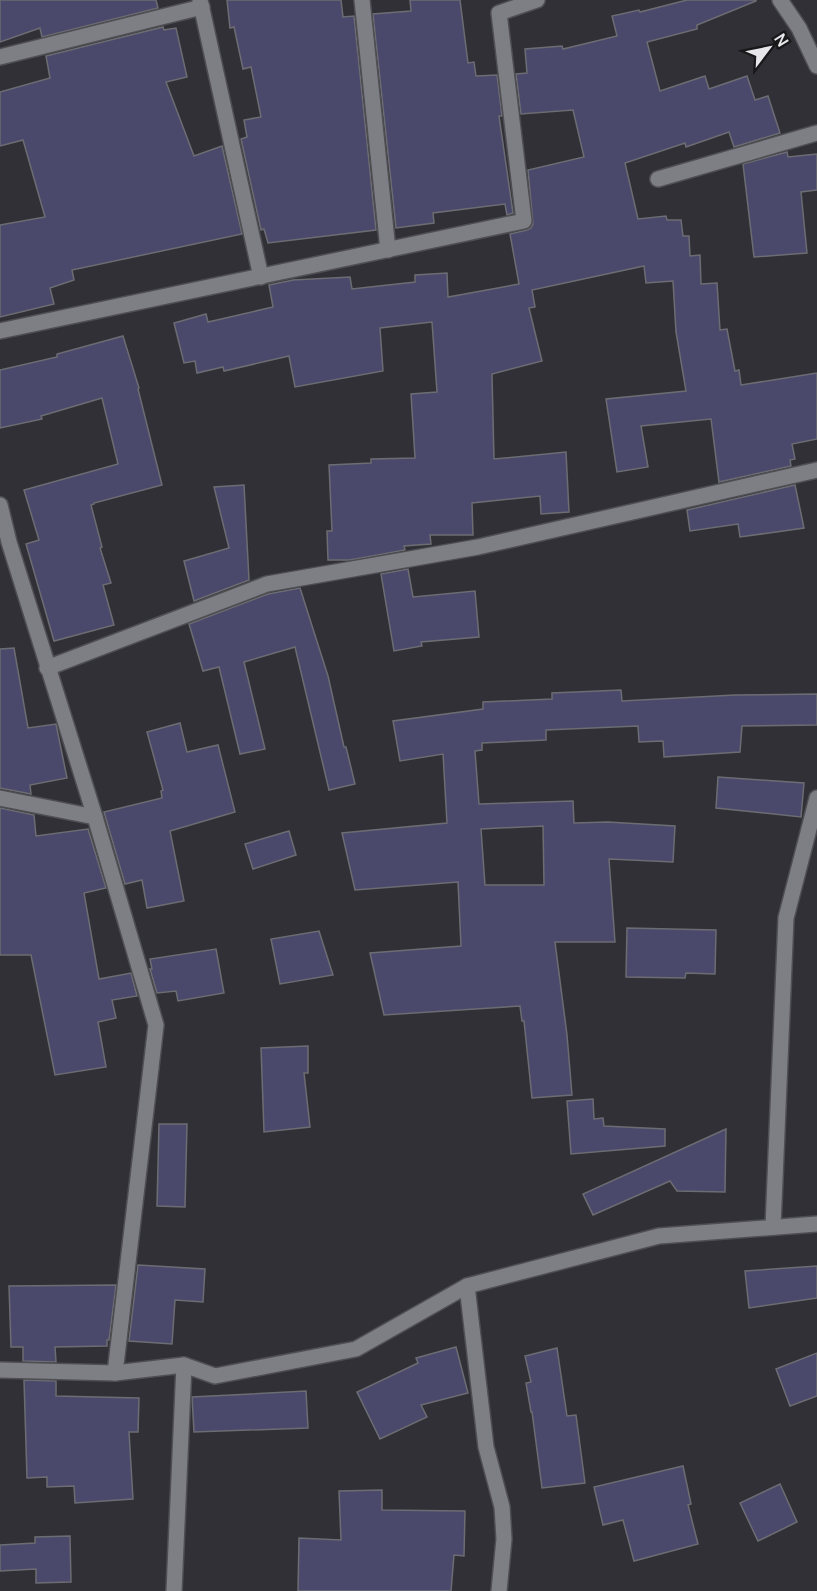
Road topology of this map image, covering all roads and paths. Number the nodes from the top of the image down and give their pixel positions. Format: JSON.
{"nodes":[{"id":1,"x":362,"y":0,"type":"edge"},
{"id":2,"x":537,"y":0,"type":"edge"},
{"id":3,"x":780,"y":0,"type":"edge"},
{"id":4,"x":201,"y":4,"type":"edge"},
{"id":5,"x":0,"y":57,"type":"edge"},
{"id":6,"x":817,"y":66,"type":"edge"},
{"id":7,"x":817,"y":133,"type":"edge"},
{"id":8,"x":658,"y":179,"type":"dead end"},
{"id":9,"x":388,"y":250,"type":"junction"},
{"id":10,"x":261,"y":277,"type":"junction"},
{"id":11,"x":0,"y":331,"type":"edge"},
{"id":12,"x":817,"y":470,"type":"edge"},
{"id":13,"x":0,"y":505,"type":"edge"},
{"id":14,"x":5,"y":542,"type":"edge"},
{"id":15,"x":47,"y":668,"type":"junction"},
{"id":16,"x":0,"y":798,"type":"edge"},
{"id":17,"x":817,"y":798,"type":"edge"},
{"id":18,"x":95,"y":817,"type":"junction"},
{"id":19,"x":817,"y":1224,"type":"edge"},
{"id":20,"x":773,"y":1227,"type":"junction"},
{"id":21,"x":466,"y":1286,"type":"junction"},
{"id":22,"x":184,"y":1365,"type":"junction"},
{"id":23,"x":0,"y":1370,"type":"edge"},
{"id":24,"x":115,"y":1373,"type":"junction"},
{"id":25,"x":174,"y":1591,"type":"edge"},
{"id":26,"x":499,"y":1591,"type":"edge"}],
"edges":[{"from":1,"to":9,"type":"street"},
{"from":2,"to":9,"type":"street"},
{"from":3,"to":6,"type":"street"},
{"from":4,"to":5,"type":"street"},
{"from":4,"to":10,"type":"street"},
{"from":7,"to":8,"type":"street"},
{"from":9,"to":10,"type":"street"},
{"from":10,"to":11,"type":"street"},
{"from":12,"to":15,"type":"street"},
{"from":13,"to":14,"type":"street"},
{"from":14,"to":15,"type":"street"},
{"from":15,"to":18,"type":"street"},
{"from":16,"to":18,"type":"street"},
{"from":17,"to":20,"type":"street"},
{"from":18,"to":24,"type":"street"},
{"from":19,"to":20,"type":"street"},
{"from":20,"to":21,"type":"street"},
{"from":21,"to":22,"type":"street"},
{"from":21,"to":26,"type":"street"},
{"from":22,"to":24,"type":"street"},
{"from":22,"to":25,"type":"street"},
{"from":23,"to":24,"type":"street"}]}
